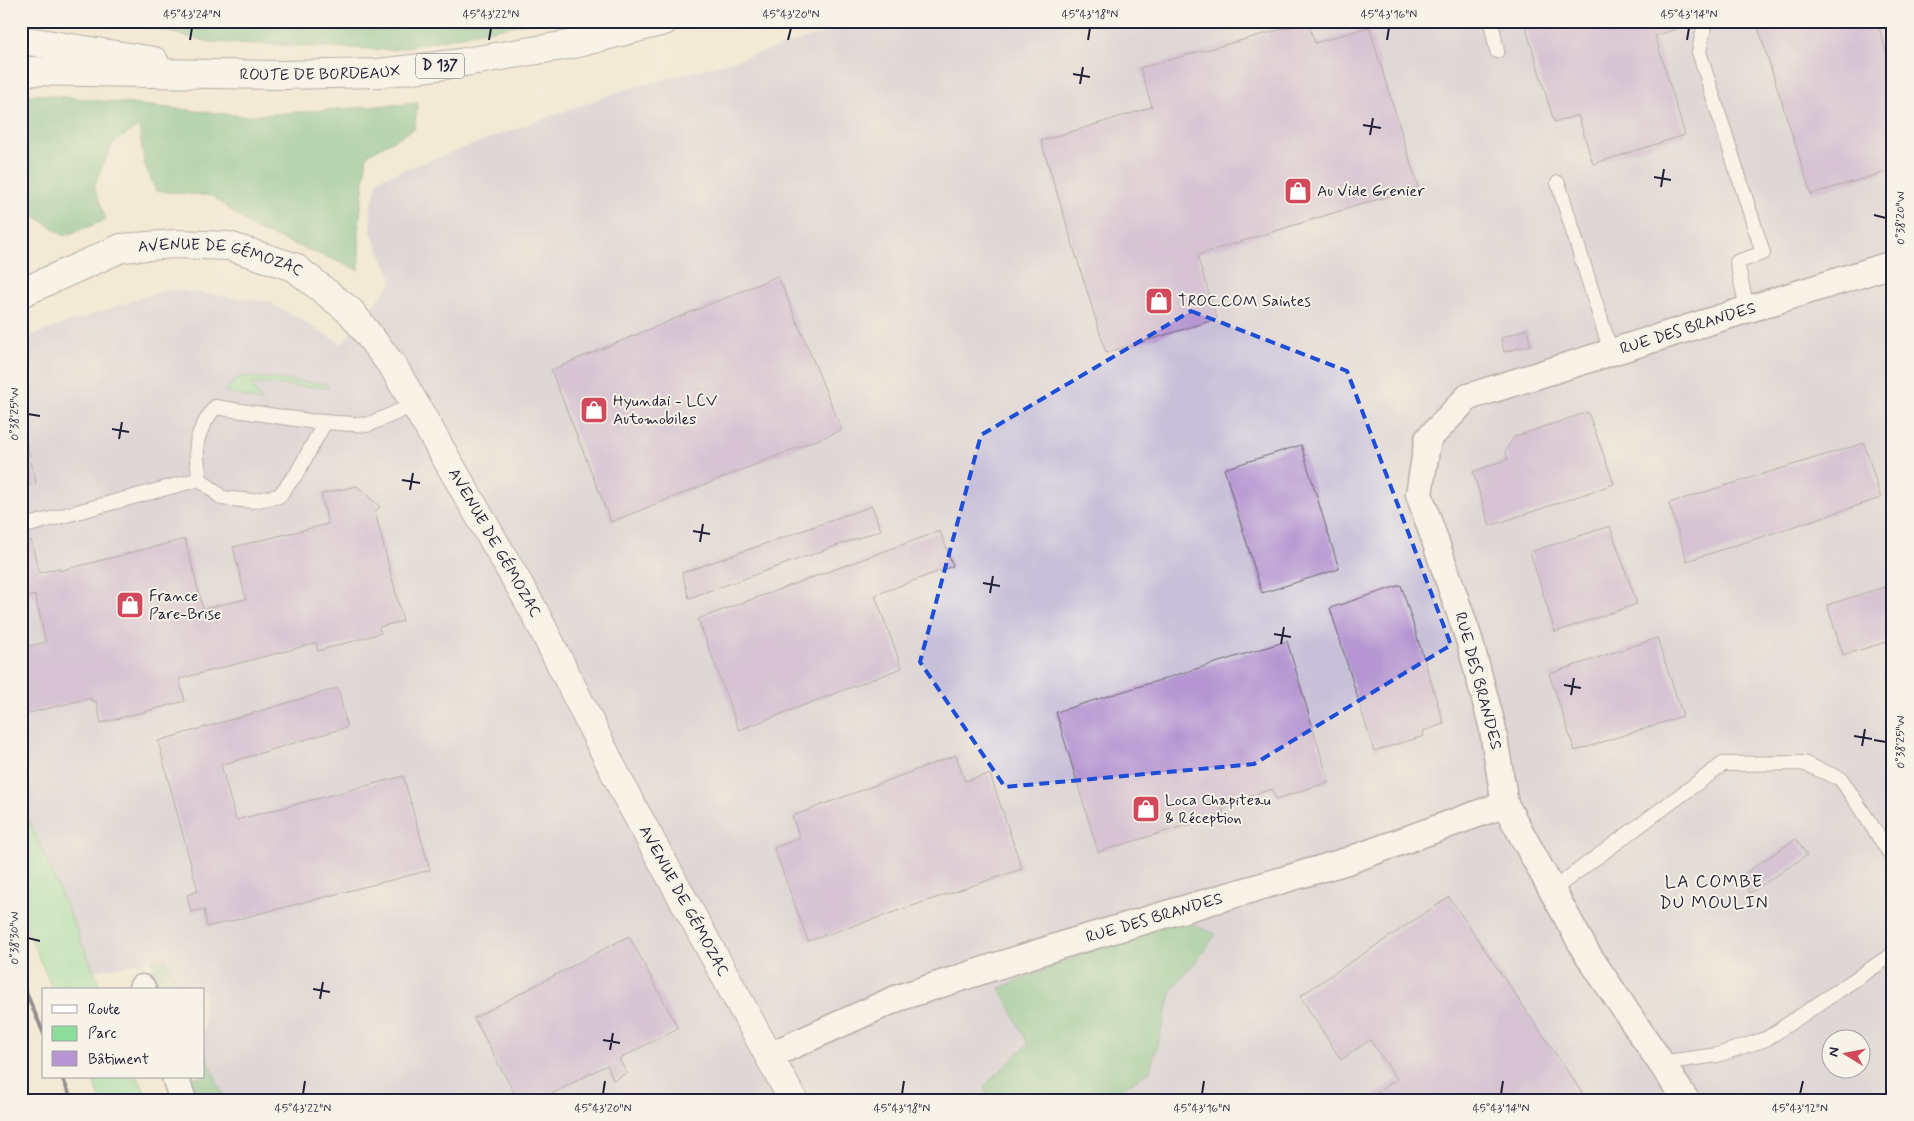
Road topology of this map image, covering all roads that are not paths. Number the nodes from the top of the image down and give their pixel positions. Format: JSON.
{"nodes":[{"id":1,"x":664,"y":21,"type":"edge"},
{"id":2,"x":1491,"y":21,"type":"edge"},
{"id":3,"x":1705,"y":21,"type":"edge"},
{"id":4,"x":21,"y":40,"type":"edge"},
{"id":5,"x":1497,"y":51,"type":"dead end"},
{"id":6,"x":21,"y":71,"type":"edge"},
{"id":7,"x":211,"y":73,"type":"junction"},
{"id":8,"x":1558,"y":183,"type":"dead end"},
{"id":9,"x":1893,"y":264,"type":"edge"},
{"id":10,"x":21,"y":293,"type":"edge"},
{"id":11,"x":1747,"y":309,"type":"junction"},
{"id":12,"x":1611,"y":352,"type":"junction"},
{"id":13,"x":414,"y":405,"type":"junction"},
{"id":14,"x":325,"y":422,"type":"junction"},
{"id":15,"x":200,"y":479,"type":"junction"},
{"id":16,"x":21,"y":526,"type":"edge"},
{"id":17,"x":1505,"y":804,"type":"junction"},
{"id":18,"x":1893,"y":858,"type":"edge"},
{"id":19,"x":1552,"y":890,"type":"junction"},
{"id":20,"x":1893,"y":954,"type":"edge"},
{"id":21,"x":769,"y":1056,"type":"junction"},
{"id":22,"x":1661,"y":1063,"type":"junction"},
{"id":23,"x":175,"y":1078,"type":"edge"},
{"id":24,"x":183,"y":1100,"type":"edge"},
{"id":25,"x":793,"y":1100,"type":"edge"},
{"id":26,"x":1686,"y":1100,"type":"edge"}],
"edges":[{"from":1,"to":7,"type":"main road","name":"ROUTE DE BORDEAUX","number":"D 137"},
{"from":2,"to":5,"type":"lane"},
{"from":3,"to":11,"type":"lane"},
{"from":4,"to":7,"type":"main road","name":"ROUTE DE BORDEAUX","number":"D 137"},
{"from":6,"to":7,"type":"main road","name":"ROUTE DE BORDEAUX","number":"D 137"},
{"from":8,"to":12,"type":"lane"},
{"from":9,"to":11,"type":"street","name":"RUE DES BRANDES"},
{"from":10,"to":13,"type":"main road","name":"AVENUE DE GÉMOZAC"},
{"from":11,"to":12,"type":"street","name":"RUE DES BRANDES"},
{"from":12,"to":17,"type":"street","name":"RUE DES BRANDES"},
{"from":13,"to":14,"type":"lane"},
{"from":13,"to":21,"type":"main road","name":"AVENUE DE GÉMOZAC"},
{"from":14,"to":15,"type":"lane"},
{"from":14,"to":15,"type":"lane"},
{"from":15,"to":16,"type":"lane"},
{"from":17,"to":19,"type":"street"},
{"from":17,"to":21,"type":"street","name":"RUE DES BRANDES"},
{"from":18,"to":19,"type":"lane"},
{"from":19,"to":22,"type":"street"},
{"from":20,"to":22,"type":"lane"},
{"from":21,"to":25,"type":"main road","name":"AVENUE DE GÉMOZAC"},
{"from":22,"to":26,"type":"street"},
{"from":23,"to":24,"type":"street"}]}
